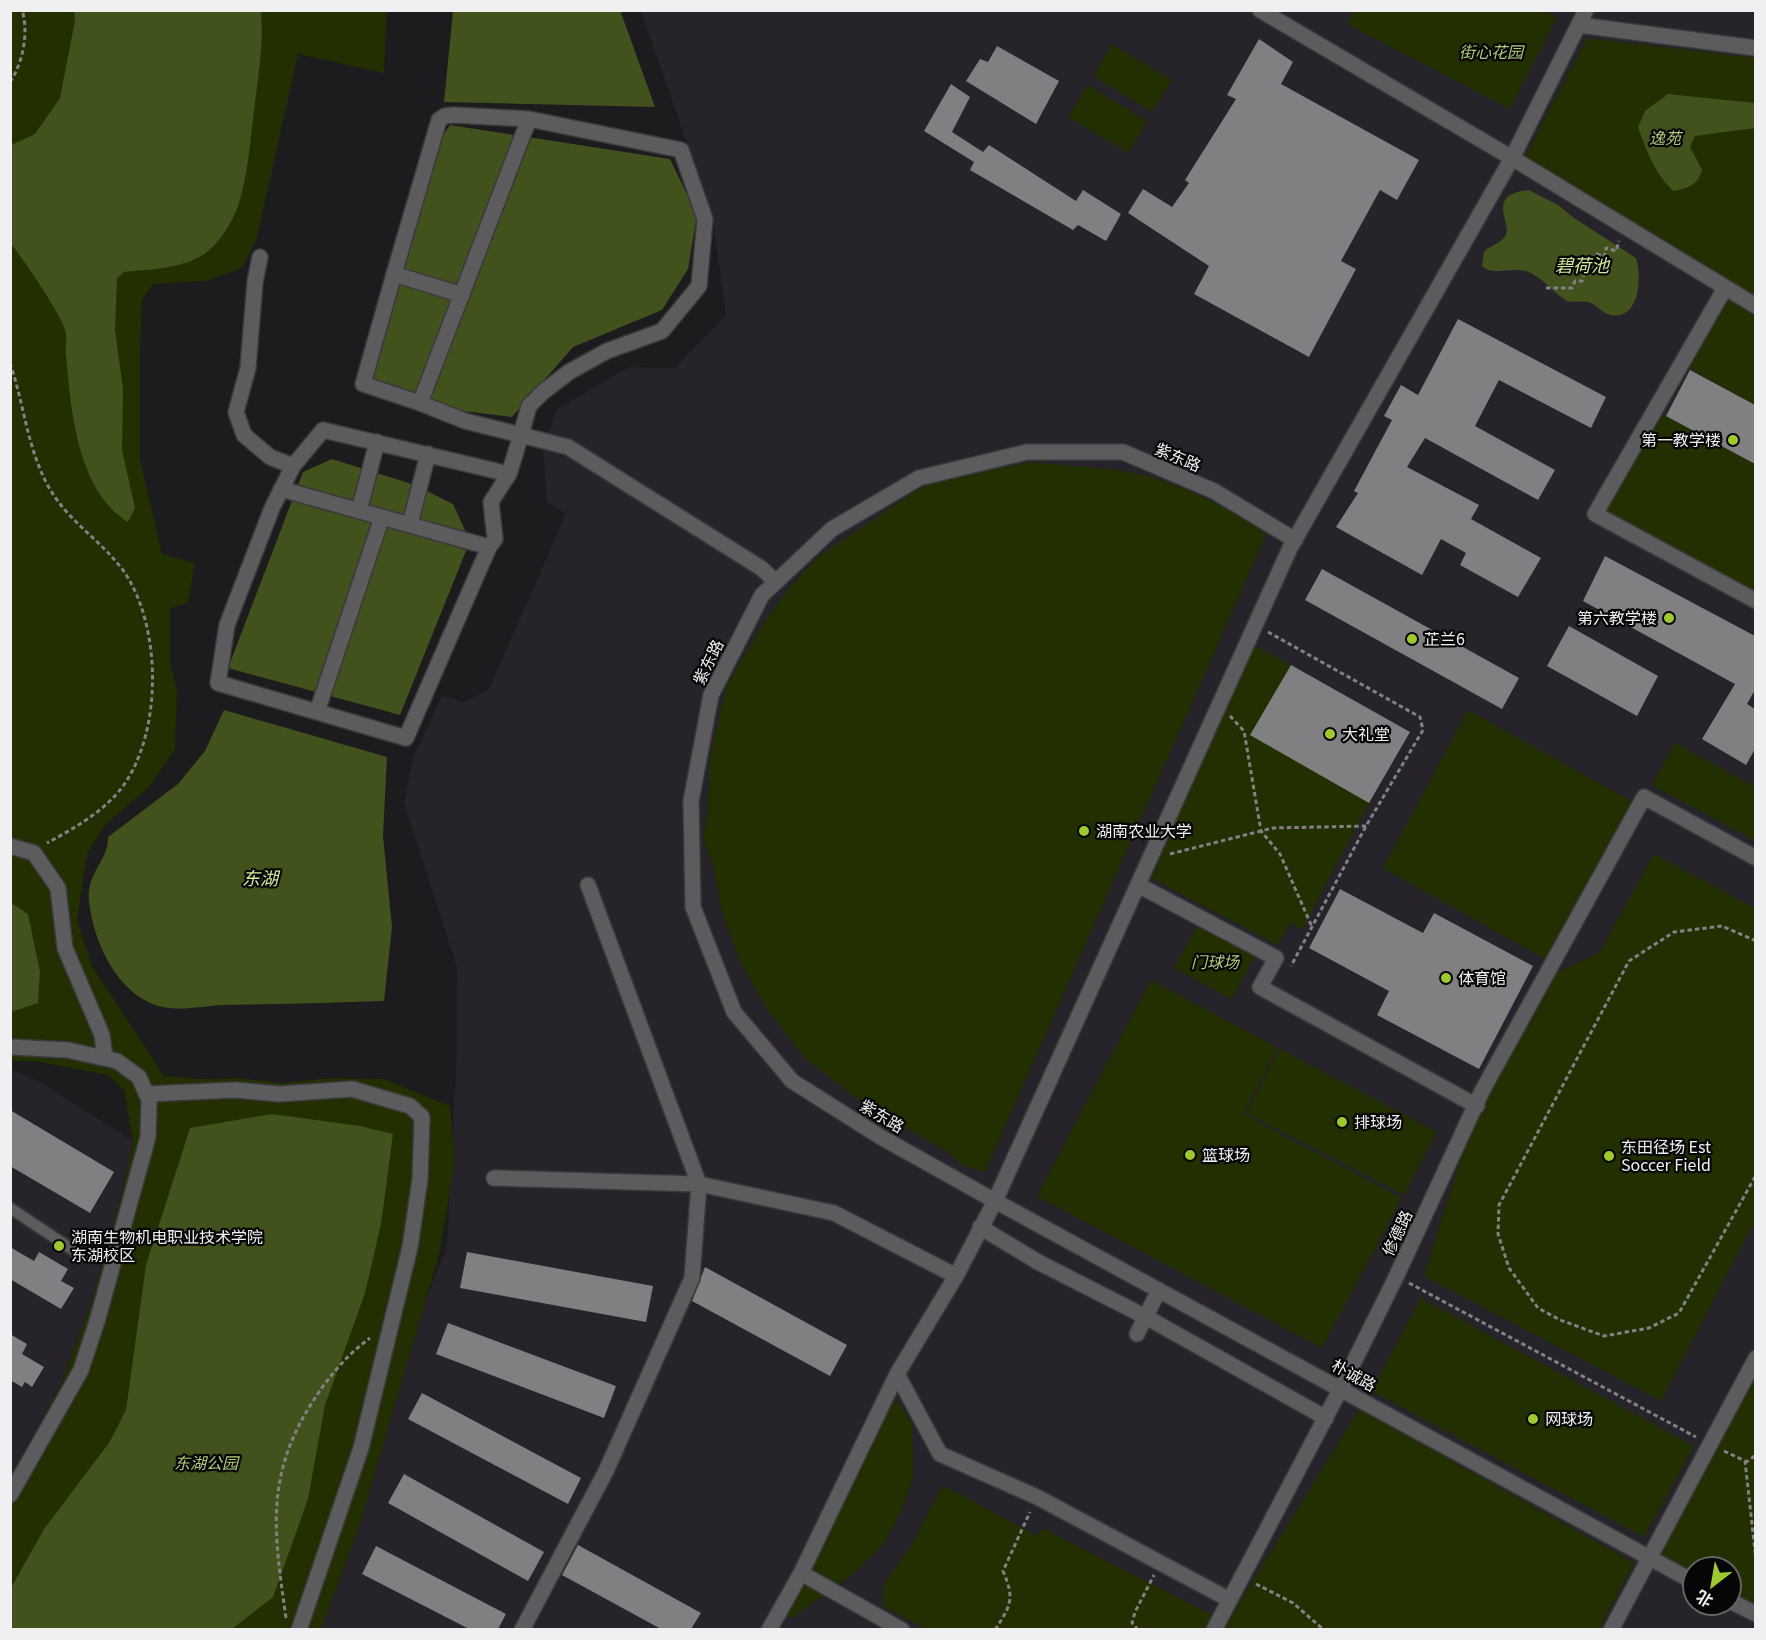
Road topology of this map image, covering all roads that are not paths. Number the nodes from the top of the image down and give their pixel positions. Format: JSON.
{"nodes":[{"id":1,"x":1260,"y":10,"type":"edge"},
{"id":2,"x":1586,"y":10,"type":"edge"},
{"id":3,"x":1579,"y":25,"type":"junction"},
{"id":4,"x":1755,"y":48,"type":"edge"},
{"id":5,"x":528,"y":124,"type":"junction"},
{"id":6,"x":1512,"y":158,"type":"junction"},
{"id":7,"x":260,"y":257,"type":"dead end"},
{"id":8,"x":394,"y":275,"type":"junction"},
{"id":9,"x":1725,"y":288,"type":"junction"},
{"id":10,"x":462,"y":295,"type":"junction"},
{"id":11,"x":1755,"y":306,"type":"edge"},
{"id":12,"x":420,"y":402,"type":"junction"},
{"id":13,"x":521,"y":435,"type":"junction"},
{"id":14,"x":377,"y":442,"type":"junction"},
{"id":15,"x":428,"y":454,"type":"junction"},
{"id":16,"x":293,"y":466,"type":"junction"},
{"id":17,"x":509,"y":474,"type":"junction"},
{"id":18,"x":285,"y":491,"type":"junction"},
{"id":19,"x":359,"y":511,"type":"junction"},
{"id":20,"x":382,"y":517,"type":"junction"},
{"id":21,"x":410,"y":524,"type":"junction"},
{"id":22,"x":1295,"y":540,"type":"junction"},
{"id":23,"x":484,"y":545,"type":"junction"},
{"id":24,"x":776,"y":582,"type":"junction"},
{"id":25,"x":1755,"y":601,"type":"edge"},
{"id":26,"x":319,"y":706,"type":"junction"},
{"id":27,"x":10,"y":846,"type":"edge"},
{"id":28,"x":1755,"y":858,"type":"edge"},
{"id":29,"x":588,"y":885,"type":"dead end"},
{"id":30,"x":1138,"y":885,"type":"junction"},
{"id":31,"x":10,"y":1047,"type":"edge"},
{"id":32,"x":105,"y":1058,"type":"junction"},
{"id":33,"x":146,"y":1094,"type":"junction"},
{"id":34,"x":1477,"y":1106,"type":"junction"},
{"id":35,"x":494,"y":1178,"type":"dead end"},
{"id":36,"x":699,"y":1184,"type":"junction"},
{"id":37,"x":995,"y":1201,"type":"junction"},
{"id":38,"x":10,"y":1208,"type":"edge"},
{"id":39,"x":980,"y":1227,"type":"junction"},
{"id":40,"x":82,"y":1256,"type":"dead end"},
{"id":41,"x":956,"y":1276,"type":"junction"},
{"id":42,"x":1159,"y":1290,"type":"junction"},
{"id":43,"x":1146,"y":1317,"type":"junction"},
{"id":44,"x":1137,"y":1334,"type":"dead end"},
{"id":45,"x":1755,"y":1358,"type":"edge"},
{"id":46,"x":897,"y":1374,"type":"junction"},
{"id":47,"x":1341,"y":1388,"type":"junction"},
{"id":48,"x":1326,"y":1418,"type":"junction"},
{"id":49,"x":10,"y":1495,"type":"edge"},
{"id":50,"x":1649,"y":1558,"type":"junction"},
{"id":51,"x":801,"y":1573,"type":"junction"},
{"id":52,"x":1682,"y":1576,"type":"edge"},
{"id":53,"x":1230,"y":1600,"type":"junction"},
{"id":54,"x":299,"y":1629,"type":"edge"},
{"id":55,"x":522,"y":1629,"type":"edge"},
{"id":56,"x":769,"y":1629,"type":"edge"},
{"id":57,"x":902,"y":1629,"type":"edge"},
{"id":58,"x":1214,"y":1629,"type":"edge"},
{"id":59,"x":1611,"y":1629,"type":"edge"}],
"edges":[{"from":1,"to":6,"type":"street"},
{"from":2,"to":3,"type":"street"},
{"from":3,"to":4,"type":"street"},
{"from":3,"to":6,"type":"street"},
{"from":5,"to":8,"type":"street"},
{"from":5,"to":10,"type":"street"},
{"from":5,"to":13,"type":"street"},
{"from":6,"to":9,"type":"street"},
{"from":6,"to":22,"type":"street"},
{"from":7,"to":16,"type":"street"},
{"from":8,"to":10,"type":"street"},
{"from":8,"to":12,"type":"street"},
{"from":9,"to":11,"type":"street"},
{"from":9,"to":25,"type":"street"},
{"from":10,"to":12,"type":"street"},
{"from":12,"to":13,"type":"street"},
{"from":13,"to":17,"type":"street"},
{"from":13,"to":24,"type":"street"},
{"from":14,"to":15,"type":"street"},
{"from":14,"to":16,"type":"street"},
{"from":14,"to":19,"type":"street"},
{"from":15,"to":17,"type":"street"},
{"from":15,"to":21,"type":"street"},
{"from":16,"to":18,"type":"street"},
{"from":17,"to":23,"type":"street"},
{"from":18,"to":19,"type":"street"},
{"from":18,"to":26,"type":"street"},
{"from":19,"to":20,"type":"street"},
{"from":20,"to":21,"type":"street"},
{"from":20,"to":26,"type":"street"},
{"from":21,"to":23,"type":"street"},
{"from":22,"to":24,"type":"street","name":"紫东路"},
{"from":22,"to":30,"type":"street"},
{"from":23,"to":26,"type":"street"},
{"from":24,"to":37,"type":"street","name":"紫东路"},
{"from":27,"to":32,"type":"street"},
{"from":28,"to":34,"type":"street","name":"修德路"},
{"from":29,"to":36,"type":"street"},
{"from":30,"to":34,"type":"street"},
{"from":30,"to":37,"type":"street"},
{"from":31,"to":32,"type":"street"},
{"from":32,"to":33,"type":"street"},
{"from":33,"to":49,"type":"street"},
{"from":33,"to":54,"type":"street"},
{"from":34,"to":47,"type":"street","name":"修德路"},
{"from":35,"to":36,"type":"street"},
{"from":36,"to":41,"type":"street"},
{"from":36,"to":55,"type":"street"},
{"from":37,"to":39,"type":"street"},
{"from":37,"to":42,"type":"street","name":"朴诚路"},
{"from":38,"to":40,"type":"lane"},
{"from":39,"to":41,"type":"street"},
{"from":39,"to":43,"type":"street"},
{"from":41,"to":46,"type":"street"},
{"from":42,"to":43,"type":"street"},
{"from":42,"to":47,"type":"street","name":"朴诚路"},
{"from":43,"to":44,"type":"street"},
{"from":43,"to":48,"type":"street"},
{"from":45,"to":50,"type":"street"},
{"from":46,"to":51,"type":"street"},
{"from":46,"to":53,"type":"street"},
{"from":47,"to":48,"type":"street","name":"修德路"},
{"from":47,"to":50,"type":"street","name":"朴诚路"},
{"from":48,"to":53,"type":"street","name":"修德路"},
{"from":50,"to":52,"type":"street","name":"朴诚路"},
{"from":50,"to":59,"type":"street"},
{"from":51,"to":56,"type":"street"},
{"from":51,"to":57,"type":"street"},
{"from":53,"to":58,"type":"street","name":"修德路"}]}
